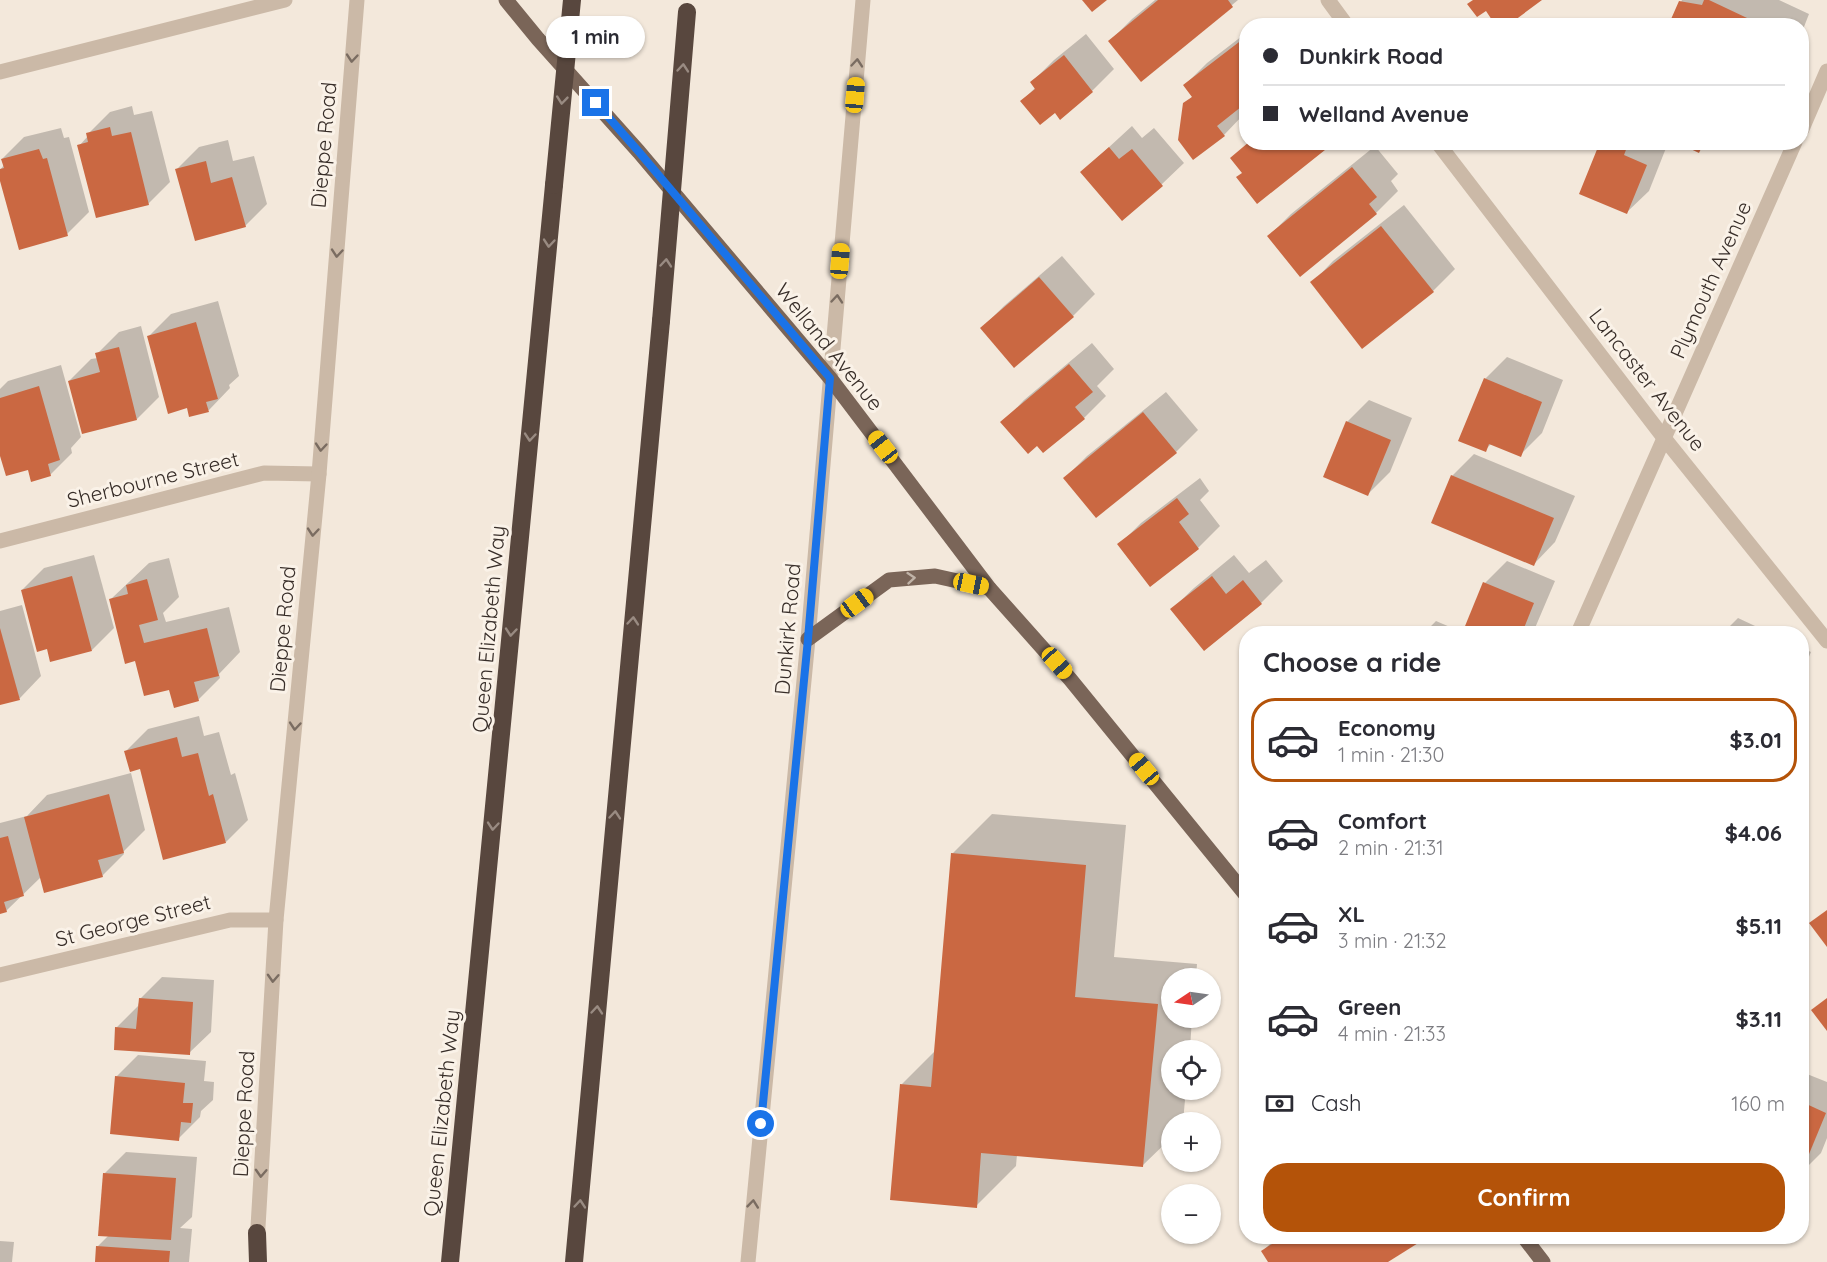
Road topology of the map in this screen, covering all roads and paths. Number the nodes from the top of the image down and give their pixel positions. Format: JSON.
{"nodes":[{"id":1,"x":285,"y":0,"type":"edge"},
{"id":2,"x":357,"y":0,"type":"edge"},
{"id":3,"x":507,"y":0,"type":"edge"},
{"id":4,"x":572,"y":0,"type":"edge"},
{"id":5,"x":863,"y":0,"type":"edge"},
{"id":6,"x":1328,"y":0,"type":"edge"},
{"id":7,"x":688,"y":6,"type":"edge"},
{"id":8,"x":1341,"y":18,"type":"edge"},
{"id":9,"x":1827,"y":71,"type":"edge"},
{"id":10,"x":0,"y":72,"type":"edge"},
{"id":11,"x":1809,"y":113,"type":"edge"},
{"id":12,"x":1443,"y":150,"type":"edge"},
{"id":13,"x":1791,"y":150,"type":"edge"},
{"id":14,"x":830,"y":378,"type":"junction"},
{"id":15,"x":1664,"y":438,"type":"junction"},
{"id":16,"x":319,"y":474,"type":"junction"},
{"id":17,"x":0,"y":541,"type":"edge"},
{"id":18,"x":989,"y":588,"type":"junction"},
{"id":19,"x":1581,"y":626,"type":"edge"},
{"id":20,"x":808,"y":639,"type":"junction"},
{"id":21,"x":1827,"y":641,"type":"edge"},
{"id":22,"x":1239,"y":886,"type":"edge"},
{"id":23,"x":276,"y":920,"type":"junction"},
{"id":24,"x":0,"y":975,"type":"edge"},
{"id":25,"x":258,"y":1233,"type":"joint"},
{"id":26,"x":1529,"y":1244,"type":"edge"},
{"id":27,"x":256,"y":1262,"type":"edge"},
{"id":28,"x":450,"y":1262,"type":"edge"},
{"id":29,"x":574,"y":1262,"type":"edge"},
{"id":30,"x":748,"y":1262,"type":"edge"},
{"id":31,"x":1544,"y":1262,"type":"edge"}],
"edges":[{"from":1,"to":10,"type":"street"},
{"from":2,"to":16,"type":"street","name":"Dieppe Road","one_way":true},
{"from":3,"to":14,"type":"main road","name":"Welland Avenue"},
{"from":4,"to":28,"type":"highway","name":"Queen Elizabeth Way","one_way":true,"bridge":true},
{"from":14,"to":5,"type":"street","name":"Dunkirk Road","one_way":true},
{"from":6,"to":8,"type":"street"},
{"from":29,"to":7,"type":"highway","one_way":true,"bridge":true},
{"from":9,"to":11,"type":"street"},
{"from":12,"to":15,"type":"street","name":"Lancaster Avenue"},
{"from":13,"to":15,"type":"street","name":"Plymouth Avenue"},
{"from":14,"to":18,"type":"main road","name":"Welland Avenue"},
{"from":14,"to":20,"type":"street","name":"Dunkirk Road"},
{"from":15,"to":19,"type":"street","name":"Plymouth Avenue"},
{"from":15,"to":21,"type":"street","name":"Lancaster Avenue"},
{"from":16,"to":17,"type":"street","name":"Sherbourne Street"},
{"from":16,"to":23,"type":"street","name":"Dieppe Road","one_way":true},
{"from":20,"to":18,"type":"main road","one_way":true},
{"from":18,"to":22,"type":"main road","name":"Welland Avenue"},
{"from":30,"to":20,"type":"street","name":"Dunkirk Road","one_way":true},
{"from":23,"to":24,"type":"street","name":"St George Street"},
{"from":23,"to":25,"type":"street","name":"Dieppe Road","one_way":true},
{"from":25,"to":27,"type":"highway"},
{"from":26,"to":31,"type":"main road"}]}
